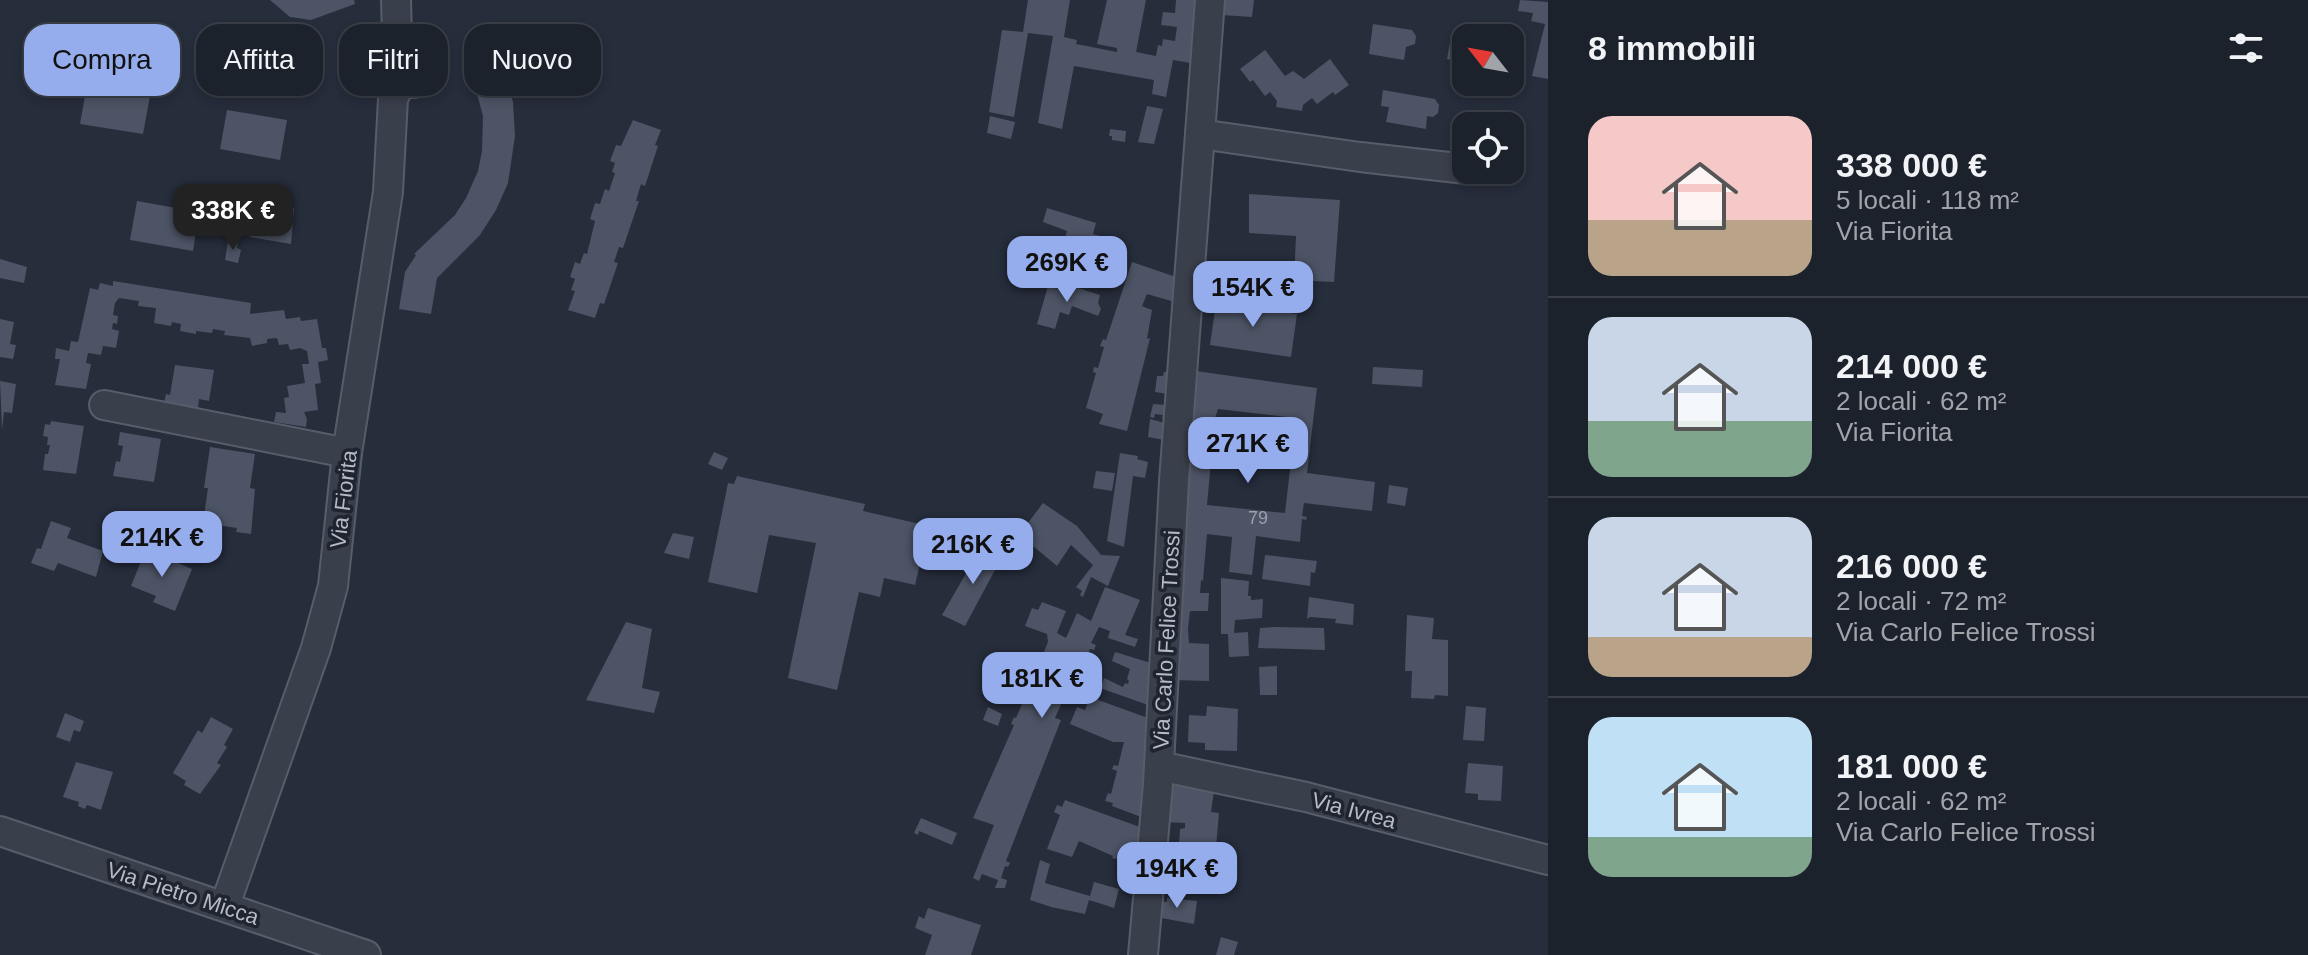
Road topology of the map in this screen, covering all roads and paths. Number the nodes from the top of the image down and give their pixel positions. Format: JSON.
{"nodes":[{"id":1,"x":396,"y":0,"type":"edge"},
{"id":2,"x":1210,"y":0,"type":"edge"},
{"id":3,"x":1200,"y":134,"type":"junction"},
{"id":4,"x":1452,"y":167,"type":"edge"},
{"id":5,"x":104,"y":405,"type":"dead end"},
{"id":6,"x":347,"y":453,"type":"junction"},
{"id":7,"x":1159,"y":766,"type":"junction"},
{"id":8,"x":0,"y":831,"type":"edge"},
{"id":9,"x":1548,"y":860,"type":"edge"},
{"id":10,"x":225,"y":905,"type":"junction"},
{"id":11,"x":366,"y":955,"type":"edge"},
{"id":12,"x":1143,"y":955,"type":"edge"}],
"edges":[{"from":1,"to":6,"type":"street","name":"Via Fiorita"},
{"from":2,"to":3,"type":"street","name":"Via Carlo Felice Trossi"},
{"from":3,"to":4,"type":"street"},
{"from":3,"to":7,"type":"street","name":"Via Carlo Felice Trossi"},
{"from":5,"to":6,"type":"street"},
{"from":6,"to":10,"type":"street","name":"Via Fiorita"},
{"from":7,"to":9,"type":"street","name":"Via Ivrea"},
{"from":7,"to":12,"type":"street","name":"Via Carlo Felice Trossi"},
{"from":8,"to":10,"type":"street","name":"Via Pietro Micca"},
{"from":10,"to":11,"type":"street","name":"Via Pietro Micca"}]}
